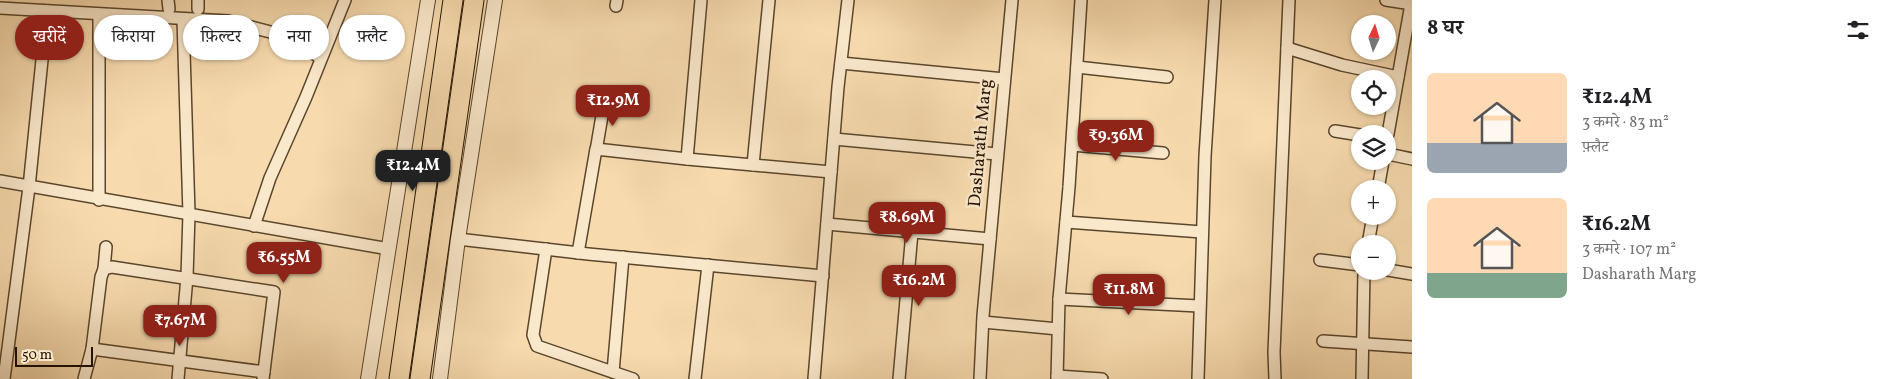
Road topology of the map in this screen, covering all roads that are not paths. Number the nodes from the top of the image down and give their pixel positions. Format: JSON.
{"nodes":[{"id":1,"x":72,"y":0,"type":"edge"},
{"id":2,"x":345,"y":0,"type":"edge"},
{"id":3,"x":428,"y":0,"type":"edge"},
{"id":4,"x":453,"y":0,"type":"edge"},
{"id":5,"x":474,"y":0,"type":"edge"},
{"id":6,"x":495,"y":0,"type":"edge"},
{"id":7,"x":701,"y":0,"type":"edge"},
{"id":8,"x":769,"y":0,"type":"edge"},
{"id":9,"x":848,"y":0,"type":"edge"},
{"id":10,"x":1012,"y":0,"type":"edge"},
{"id":11,"x":1081,"y":0,"type":"edge"},
{"id":12,"x":1215,"y":0,"type":"edge"},
{"id":13,"x":1289,"y":0,"type":"edge"},
{"id":14,"x":1386,"y":0,"type":"edge"},
{"id":15,"x":1411,"y":4,"type":"edge"},
{"id":16,"x":35,"y":5,"type":"edge"},
{"id":17,"x":0,"y":8,"type":"edge"},
{"id":18,"x":47,"y":11,"type":"junction"},
{"id":19,"x":71,"y":12,"type":"junction"},
{"id":20,"x":99,"y":14,"type":"junction"},
{"id":21,"x":183,"y":19,"type":"edge"},
{"id":22,"x":329,"y":39,"type":"edge"},
{"id":23,"x":1287,"y":48,"type":"junction"},
{"id":24,"x":184,"y":60,"type":"edge"},
{"id":25,"x":320,"y":60,"type":"edge"},
{"id":26,"x":841,"y":63,"type":"junction"},
{"id":27,"x":1077,"y":67,"type":"junction"},
{"id":28,"x":1398,"y":76,"type":"junction"},
{"id":29,"x":1167,"y":77,"type":"dead end"},
{"id":30,"x":1004,"y":79,"type":"junction"},
{"id":31,"x":605,"y":98,"type":"dead end"},
{"id":32,"x":1390,"y":125,"type":"edge"},
{"id":33,"x":1335,"y":131,"type":"dead end"},
{"id":34,"x":1351,"y":134,"type":"edge"},
{"id":35,"x":834,"y":139,"type":"junction"},
{"id":36,"x":1072,"y":145,"type":"junction"},
{"id":37,"x":596,"y":151,"type":"junction"},
{"id":38,"x":1163,"y":153,"type":"dead end"},
{"id":39,"x":997,"y":154,"type":"junction"},
{"id":40,"x":1396,"y":156,"type":"edge"},
{"id":41,"x":687,"y":159,"type":"junction"},
{"id":42,"x":1412,"y":159,"type":"edge"},
{"id":43,"x":753,"y":165,"type":"junction"},
{"id":44,"x":831,"y":172,"type":"junction"},
{"id":45,"x":0,"y":181,"type":"edge"},
{"id":46,"x":29,"y":187,"type":"junction"},
{"id":47,"x":99,"y":200,"type":"junction"},
{"id":48,"x":189,"y":214,"type":"junction"},
{"id":49,"x":1066,"y":222,"type":"junction"},
{"id":50,"x":827,"y":224,"type":"junction"},
{"id":51,"x":254,"y":226,"type":"junction"},
{"id":52,"x":912,"y":232,"type":"junction"},
{"id":53,"x":1202,"y":232,"type":"junction"},
{"id":54,"x":458,"y":239,"type":"junction"},
{"id":55,"x":990,"y":239,"type":"junction"},
{"id":56,"x":106,"y":248,"type":"dead end"},
{"id":57,"x":389,"y":248,"type":"junction"},
{"id":58,"x":546,"y":250,"type":"junction"},
{"id":59,"x":578,"y":253,"type":"junction"},
{"id":60,"x":623,"y":258,"type":"junction"},
{"id":61,"x":1320,"y":260,"type":"dead end"},
{"id":62,"x":1351,"y":264,"type":"edge"},
{"id":63,"x":708,"y":266,"type":"junction"},
{"id":64,"x":104,"y":269,"type":"junction"},
{"id":65,"x":1396,"y":271,"type":"edge"},
{"id":66,"x":1412,"y":274,"type":"edge"},
{"id":67,"x":823,"y":276,"type":"junction"},
{"id":68,"x":188,"y":277,"type":"junction"},
{"id":69,"x":1364,"y":280,"type":"edge"},
{"id":70,"x":1059,"y":299,"type":"junction"},
{"id":71,"x":1199,"y":306,"type":"junction"},
{"id":72,"x":983,"y":322,"type":"junction"},
{"id":73,"x":1058,"y":329,"type":"junction"},
{"id":74,"x":1323,"y":341,"type":"dead end"},
{"id":75,"x":1363,"y":343,"type":"junction"},
{"id":76,"x":1412,"y":347,"type":"edge"},
{"id":77,"x":92,"y":349,"type":"junction"},
{"id":78,"x":181,"y":360,"type":"junction"},
{"id":79,"x":613,"y":372,"type":"junction"},
{"id":80,"x":264,"y":376,"type":"edge"},
{"id":81,"x":1057,"y":377,"type":"edge"},
{"id":82,"x":4,"y":379,"type":"edge"},
{"id":83,"x":84,"y":379,"type":"edge"},
{"id":84,"x":178,"y":379,"type":"edge"},
{"id":85,"x":368,"y":379,"type":"edge"},
{"id":86,"x":399,"y":379,"type":"edge"},
{"id":87,"x":420,"y":379,"type":"edge"},
{"id":88,"x":440,"y":379,"type":"edge"},
{"id":89,"x":633,"y":379,"type":"edge"},
{"id":90,"x":695,"y":379,"type":"edge"},
{"id":91,"x":814,"y":379,"type":"edge"},
{"id":92,"x":898,"y":379,"type":"edge"},
{"id":93,"x":980,"y":379,"type":"edge"},
{"id":94,"x":1102,"y":379,"type":"edge"},
{"id":95,"x":1198,"y":379,"type":"edge"},
{"id":96,"x":1275,"y":379,"type":"edge"},
{"id":97,"x":1362,"y":379,"type":"edge"}],
"edges":[{"from":1,"to":19,"type":"street"},
{"from":2,"to":22,"type":"street"},
{"from":3,"to":57,"type":"street"},
{"from":4,"to":86,"type":"highway"},
{"from":5,"to":87,"type":"highway"},
{"from":6,"to":54,"type":"street"},
{"from":7,"to":41,"type":"street"},
{"from":8,"to":43,"type":"street"},
{"from":9,"to":26,"type":"street"},
{"from":10,"to":30,"type":"street","name":"Dasharath Marg"},
{"from":11,"to":27,"type":"street"},
{"from":12,"to":53,"type":"street"},
{"from":13,"to":23,"type":"street"},
{"from":14,"to":15,"type":"street"},
{"from":15,"to":28,"type":"street"},
{"from":16,"to":17,"type":"street"},
{"from":16,"to":18,"type":"street"},
{"from":18,"to":19,"type":"street"},
{"from":18,"to":46,"type":"street"},
{"from":19,"to":20,"type":"street"},
{"from":20,"to":21,"type":"street"},
{"from":20,"to":47,"type":"street"},
{"from":23,"to":28,"type":"street"},
{"from":23,"to":96,"type":"street"},
{"from":24,"to":48,"type":"street"},
{"from":25,"to":51,"type":"street"},
{"from":26,"to":30,"type":"street"},
{"from":26,"to":35,"type":"street"},
{"from":27,"to":29,"type":"street"},
{"from":27,"to":36,"type":"street"},
{"from":28,"to":32,"type":"street"},
{"from":30,"to":39,"type":"street","name":"Dasharath Marg"},
{"from":31,"to":37,"type":"street"},
{"from":33,"to":34,"type":"street"},
{"from":35,"to":39,"type":"street"},
{"from":35,"to":44,"type":"street"},
{"from":36,"to":38,"type":"street"},
{"from":36,"to":49,"type":"street"},
{"from":37,"to":41,"type":"street"},
{"from":37,"to":59,"type":"street"},
{"from":39,"to":55,"type":"street","name":"Dasharath Marg"},
{"from":40,"to":42,"type":"street"},
{"from":41,"to":43,"type":"street"},
{"from":43,"to":44,"type":"street"},
{"from":44,"to":50,"type":"street"},
{"from":45,"to":46,"type":"street"},
{"from":46,"to":47,"type":"street"},
{"from":46,"to":82,"type":"street"},
{"from":47,"to":48,"type":"street"},
{"from":48,"to":51,"type":"street"},
{"from":48,"to":68,"type":"street"},
{"from":49,"to":53,"type":"street"},
{"from":49,"to":70,"type":"street"},
{"from":50,"to":52,"type":"street"},
{"from":50,"to":67,"type":"street"},
{"from":51,"to":57,"type":"street"},
{"from":52,"to":55,"type":"street"},
{"from":52,"to":92,"type":"street"},
{"from":53,"to":71,"type":"street"},
{"from":54,"to":58,"type":"street"},
{"from":54,"to":88,"type":"street"},
{"from":55,"to":72,"type":"street","name":"Dasharath Marg"},
{"from":56,"to":64,"type":"street"},
{"from":57,"to":85,"type":"street"},
{"from":58,"to":59,"type":"street"},
{"from":58,"to":79,"type":"street"},
{"from":59,"to":60,"type":"street"},
{"from":60,"to":63,"type":"street"},
{"from":60,"to":79,"type":"street"},
{"from":61,"to":62,"type":"street"},
{"from":63,"to":67,"type":"street"},
{"from":63,"to":90,"type":"street"},
{"from":64,"to":68,"type":"street"},
{"from":64,"to":77,"type":"street"},
{"from":65,"to":66,"type":"street"},
{"from":67,"to":91,"type":"street"},
{"from":68,"to":78,"type":"street"},
{"from":68,"to":80,"type":"street"},
{"from":69,"to":75,"type":"street"},
{"from":70,"to":71,"type":"street"},
{"from":70,"to":73,"type":"street"},
{"from":71,"to":95,"type":"street"},
{"from":72,"to":73,"type":"street"},
{"from":72,"to":93,"type":"street","name":"Dasharath Marg"},
{"from":73,"to":81,"type":"street"},
{"from":74,"to":75,"type":"street"},
{"from":75,"to":76,"type":"street"},
{"from":75,"to":97,"type":"street"},
{"from":77,"to":78,"type":"street"},
{"from":77,"to":83,"type":"street"},
{"from":78,"to":80,"type":"street"},
{"from":78,"to":84,"type":"street"},
{"from":79,"to":89,"type":"street"},
{"from":81,"to":94,"type":"street"}]}
